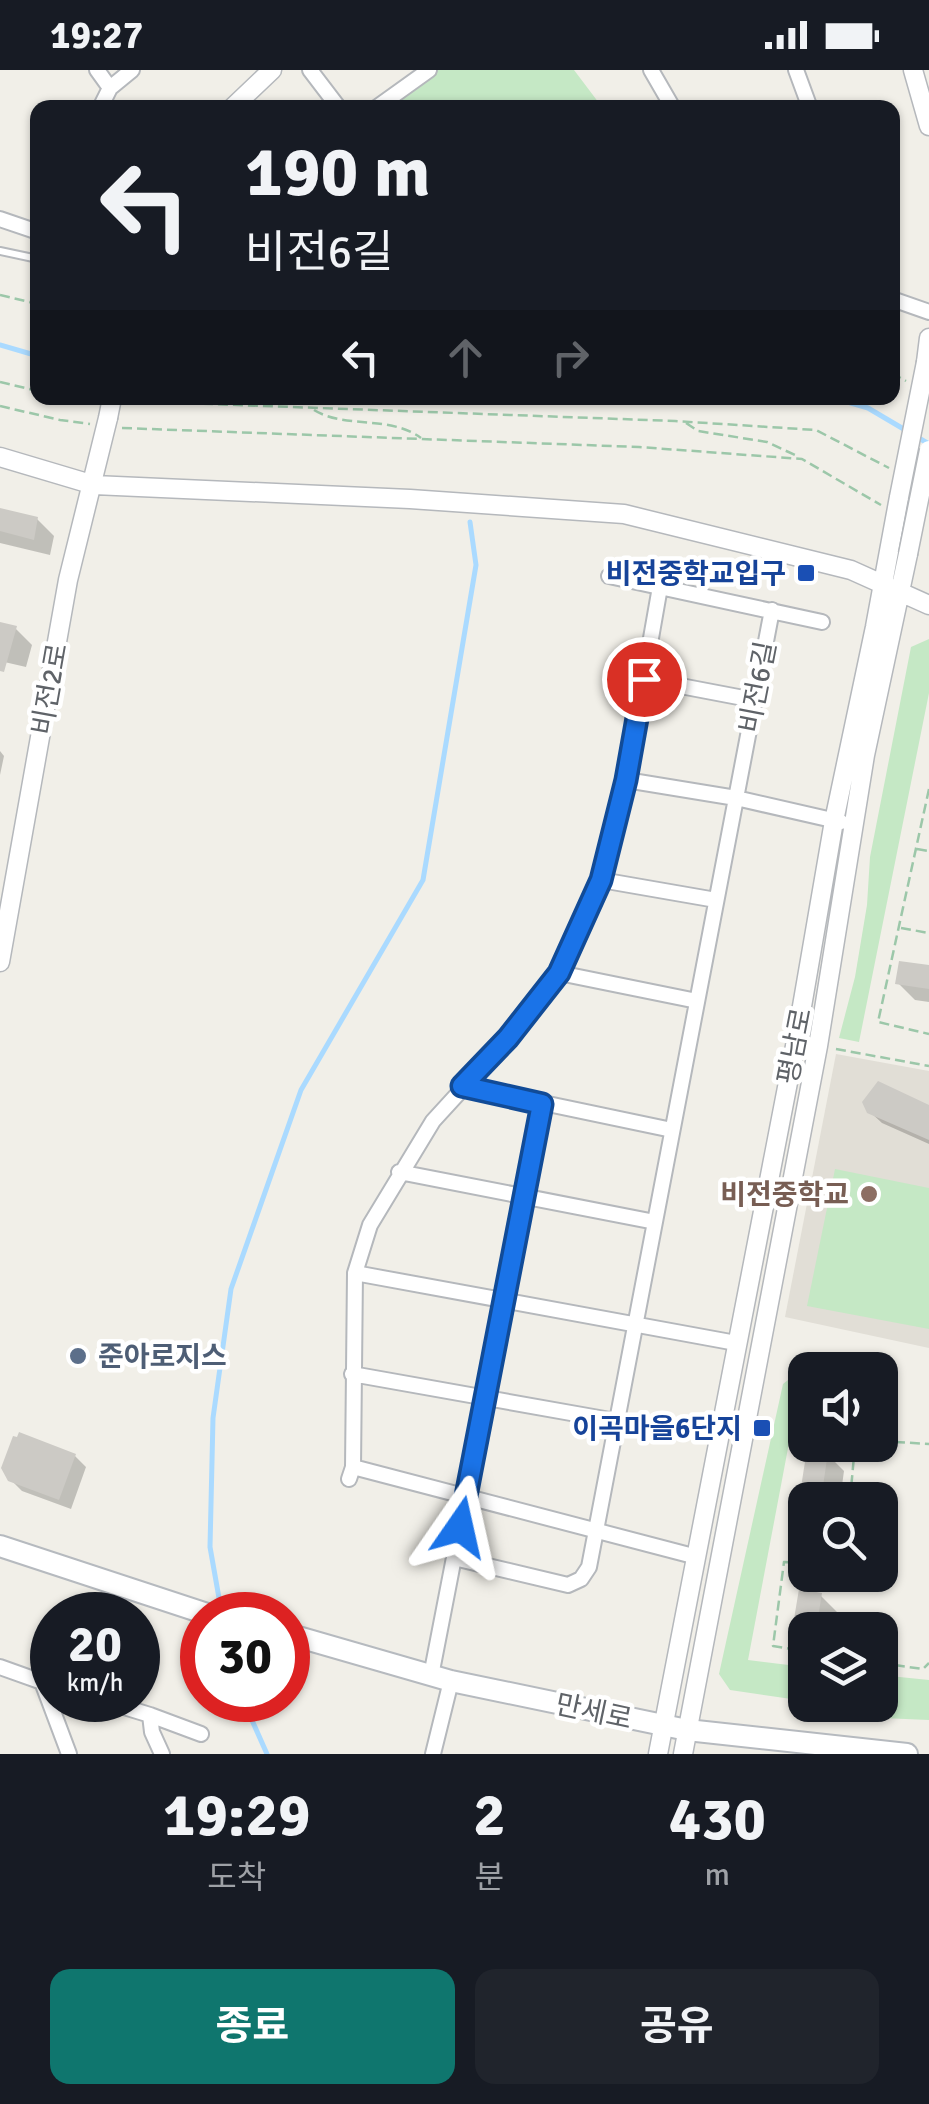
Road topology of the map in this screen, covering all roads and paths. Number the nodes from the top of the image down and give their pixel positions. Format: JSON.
{"nodes":[{"id":1,"x":97,"y":70,"type":"edge"},
{"id":2,"x":132,"y":70,"type":"edge"},
{"id":3,"x":272,"y":70,"type":"edge"},
{"id":4,"x":310,"y":70,"type":"edge"},
{"id":5,"x":429,"y":70,"type":"edge"},
{"id":6,"x":651,"y":70,"type":"edge"},
{"id":7,"x":796,"y":70,"type":"edge"},
{"id":8,"x":913,"y":70,"type":"edge"},
{"id":9,"x":110,"y":88,"type":"junction"},
{"id":10,"x":104,"y":100,"type":"edge"},
{"id":11,"x":240,"y":100,"type":"edge"},
{"id":12,"x":332,"y":100,"type":"edge"},
{"id":13,"x":387,"y":100,"type":"edge"},
{"id":14,"x":668,"y":100,"type":"edge"},
{"id":15,"x":807,"y":100,"type":"edge"},
{"id":16,"x":927,"y":107,"type":"edge"},
{"id":17,"x":0,"y":219,"type":"edge"},
{"id":18,"x":30,"y":226,"type":"edge"},
{"id":19,"x":0,"y":251,"type":"edge"},
{"id":20,"x":30,"y":257,"type":"edge"},
{"id":21,"x":0,"y":296,"type":"edge"},
{"id":22,"x":30,"y":302,"type":"edge"},
{"id":23,"x":900,"y":303,"type":"edge"},
{"id":24,"x":929,"y":312,"type":"edge"},
{"id":25,"x":929,"y":338,"type":"edge"},
{"id":26,"x":0,"y":382,"type":"edge"},
{"id":27,"x":30,"y":389,"type":"edge"},
{"id":28,"x":0,"y":406,"type":"edge"},
{"id":29,"x":111,"y":408,"type":"edge"},
{"id":30,"x":311,"y":408,"type":"junction"},
{"id":31,"x":685,"y":422,"type":"junction"},
{"id":32,"x":422,"y":439,"type":"junction"},
{"id":33,"x":929,"y":450,"type":"edge"},
{"id":34,"x":0,"y":458,"type":"edge"},
{"id":35,"x":802,"y":459,"type":"junction"},
{"id":36,"x":898,"y":474,"type":"dead end"},
{"id":37,"x":94,"y":485,"type":"junction"},
{"id":38,"x":898,"y":506,"type":"junction"},
{"id":39,"x":609,"y":576,"type":"dead end"},
{"id":40,"x":660,"y":587,"type":"junction"},
{"id":41,"x":890,"y":588,"type":"junction"},
{"id":42,"x":929,"y":605,"type":"edge"},
{"id":43,"x":772,"y":610,"type":"junction"},
{"id":44,"x":822,"y":622,"type":"dead end"},
{"id":45,"x":644,"y":679,"type":"junction"},
{"id":46,"x":754,"y":700,"type":"junction"},
{"id":47,"x":626,"y":780,"type":"junction"},
{"id":48,"x":929,"y":789,"type":"edge"},
{"id":49,"x":736,"y":798,"type":"junction"},
{"id":50,"x":834,"y":820,"type":"junction"},
{"id":51,"x":854,"y":823,"type":"junction"},
{"id":52,"x":916,"y":849,"type":"junction"},
{"id":53,"x":929,"y":851,"type":"edge"},
{"id":54,"x":601,"y":880,"type":"junction"},
{"id":55,"x":716,"y":900,"type":"junction"},
{"id":56,"x":898,"y":927,"type":"junction"},
{"id":57,"x":929,"y":933,"type":"edge"},
{"id":58,"x":0,"y":962,"type":"edge"},
{"id":59,"x":559,"y":973,"type":"junction"},
{"id":60,"x":697,"y":1001,"type":"junction"},
{"id":61,"x":929,"y":1034,"type":"edge"},
{"id":62,"x":818,"y":1046,"type":"junction"},
{"id":63,"x":929,"y":1066,"type":"edge"},
{"id":64,"x":462,"y":1086,"type":"junction"},
{"id":65,"x":542,"y":1104,"type":"junction"},
{"id":66,"x":672,"y":1130,"type":"junction"},
{"id":67,"x":399,"y":1172,"type":"junction"},
{"id":68,"x":524,"y":1197,"type":"junction"},
{"id":69,"x":654,"y":1222,"type":"junction"},
{"id":70,"x":355,"y":1273,"type":"junction"},
{"id":71,"x":504,"y":1301,"type":"junction"},
{"id":72,"x":634,"y":1326,"type":"junction"},
{"id":73,"x":736,"y":1343,"type":"junction"},
{"id":74,"x":352,"y":1374,"type":"junction"},
{"id":75,"x":485,"y":1398,"type":"junction"},
{"id":76,"x":616,"y":1421,"type":"junction"},
{"id":77,"x":898,"y":1442,"type":"edge"},
{"id":78,"x":929,"y":1444,"type":"edge"},
{"id":79,"x":466,"y":1496,"type":"junction"},
{"id":80,"x":596,"y":1529,"type":"junction"},
{"id":81,"x":0,"y":1546,"type":"edge"},
{"id":82,"x":697,"y":1557,"type":"junction"},
{"id":83,"x":454,"y":1558,"type":"junction"},
{"id":84,"x":788,"y":1562,"type":"edge"},
{"id":85,"x":180,"y":1606,"type":"edge"},
{"id":86,"x":310,"y":1640,"type":"edge"},
{"id":87,"x":788,"y":1648,"type":"edge"},
{"id":88,"x":929,"y":1662,"type":"edge"},
{"id":89,"x":898,"y":1665,"type":"edge"},
{"id":90,"x":0,"y":1667,"type":"edge"},
{"id":91,"x":30,"y":1677,"type":"edge"},
{"id":92,"x":441,"y":1679,"type":"junction"},
{"id":93,"x":160,"y":1719,"type":"edge"},
{"id":94,"x":59,"y":1722,"type":"edge"},
{"id":95,"x":151,"y":1722,"type":"edge"},
{"id":96,"x":664,"y":1726,"type":"junction"},
{"id":97,"x":687,"y":1730,"type":"junction"},
{"id":98,"x":201,"y":1734,"type":"dead end"},
{"id":99,"x":69,"y":1754,"type":"edge"},
{"id":100,"x":162,"y":1754,"type":"edge"},
{"id":101,"x":433,"y":1754,"type":"edge"},
{"id":102,"x":658,"y":1754,"type":"edge"},
{"id":103,"x":682,"y":1754,"type":"edge"},
{"id":104,"x":907,"y":1754,"type":"edge"}],
"edges":[{"from":1,"to":9,"type":"street"},
{"from":2,"to":9,"type":"street"},
{"from":3,"to":11,"type":"street"},
{"from":4,"to":12,"type":"street"},
{"from":5,"to":13,"type":"street"},
{"from":6,"to":14,"type":"street"},
{"from":7,"to":15,"type":"street"},
{"from":8,"to":16,"type":"street"},
{"from":9,"to":10,"type":"street"},
{"from":17,"to":18,"type":"street"},
{"from":19,"to":20,"type":"lane"},
{"from":21,"to":22,"type":"path"},
{"from":23,"to":24,"type":"street"},
{"from":25,"to":38,"type":"street","name":"평남로","bridge":true},
{"from":26,"to":27,"type":"path"},
{"from":28,"to":29,"type":"path"},
{"from":29,"to":30,"type":"path"},
{"from":29,"to":32,"type":"path"},
{"from":29,"to":37,"type":"street","name":"비전2로"},
{"from":30,"to":31,"type":"path"},
{"from":30,"to":32,"type":"path"},
{"from":31,"to":35,"type":"path"},
{"from":31,"to":36,"type":"path"},
{"from":32,"to":35,"type":"path"},
{"from":33,"to":41,"type":"street","bridge":true},
{"from":34,"to":37,"type":"street"},
{"from":35,"to":38,"type":"path"},
{"from":37,"to":41,"type":"street"},
{"from":37,"to":58,"type":"street","name":"비전2로"},
{"from":38,"to":41,"type":"street","name":"평남로"},
{"from":39,"to":40,"type":"street","name":"비전6길"},
{"from":40,"to":43,"type":"street","name":"비전6길"},
{"from":40,"to":45,"type":"street"},
{"from":41,"to":42,"type":"street"},
{"from":41,"to":50,"type":"street","name":"평남로"},
{"from":41,"to":51,"type":"street"},
{"from":43,"to":44,"type":"street"},
{"from":43,"to":46,"type":"street","name":"비전6길"},
{"from":45,"to":46,"type":"street"},
{"from":45,"to":47,"type":"street"},
{"from":46,"to":49,"type":"street","name":"비전6길"},
{"from":47,"to":49,"type":"street"},
{"from":47,"to":54,"type":"street"},
{"from":48,"to":52,"type":"path"},
{"from":49,"to":50,"type":"street"},
{"from":49,"to":55,"type":"street","name":"비전6길"},
{"from":50,"to":51,"type":"street"},
{"from":50,"to":73,"type":"street","name":"평남로"},
{"from":51,"to":62,"type":"street"},
{"from":52,"to":53,"type":"path"},
{"from":52,"to":56,"type":"path"},
{"from":54,"to":55,"type":"street"},
{"from":54,"to":59,"type":"street"},
{"from":55,"to":60,"type":"street","name":"비전6길"},
{"from":56,"to":57,"type":"path"},
{"from":56,"to":61,"type":"path"},
{"from":59,"to":60,"type":"street"},
{"from":59,"to":64,"type":"street"},
{"from":60,"to":66,"type":"street","name":"비전6길"},
{"from":62,"to":63,"type":"path"},
{"from":62,"to":97,"type":"street"},
{"from":64,"to":65,"type":"street"},
{"from":64,"to":67,"type":"street"},
{"from":65,"to":66,"type":"street"},
{"from":65,"to":68,"type":"street"},
{"from":66,"to":69,"type":"street","name":"비전6길"},
{"from":67,"to":68,"type":"street"},
{"from":67,"to":70,"type":"street"},
{"from":68,"to":69,"type":"street"},
{"from":68,"to":71,"type":"street"},
{"from":69,"to":72,"type":"street","name":"비전6길"},
{"from":70,"to":71,"type":"street"},
{"from":70,"to":74,"type":"street"},
{"from":71,"to":72,"type":"street"},
{"from":71,"to":75,"type":"street"},
{"from":72,"to":73,"type":"street"},
{"from":72,"to":76,"type":"street","name":"비전6길"},
{"from":73,"to":82,"type":"street","name":"평남로"},
{"from":74,"to":75,"type":"street"},
{"from":74,"to":79,"type":"street"},
{"from":75,"to":76,"type":"street"},
{"from":75,"to":79,"type":"street"},
{"from":76,"to":80,"type":"street","name":"비전6길"},
{"from":77,"to":78,"type":"path"},
{"from":79,"to":80,"type":"street"},
{"from":79,"to":83,"type":"street"},
{"from":80,"to":82,"type":"street"},
{"from":80,"to":83,"type":"street","name":"비전6길"},
{"from":81,"to":85,"type":"main road"},
{"from":82,"to":96,"type":"street","name":"평남로"},
{"from":83,"to":92,"type":"street"},
{"from":84,"to":87,"type":"path"},
{"from":86,"to":92,"type":"main road","name":"만세로"},
{"from":88,"to":89,"type":"path"},
{"from":90,"to":91,"type":"street"},
{"from":92,"to":96,"type":"main road","name":"만세로"},
{"from":92,"to":101,"type":"street"},
{"from":93,"to":98,"type":"street"},
{"from":94,"to":99,"type":"street"},
{"from":95,"to":100,"type":"street"},
{"from":96,"to":97,"type":"main road","name":"만세로"},
{"from":96,"to":102,"type":"street","name":"평남로"},
{"from":97,"to":103,"type":"street"},
{"from":97,"to":104,"type":"main road","name":"만세로"}]}
